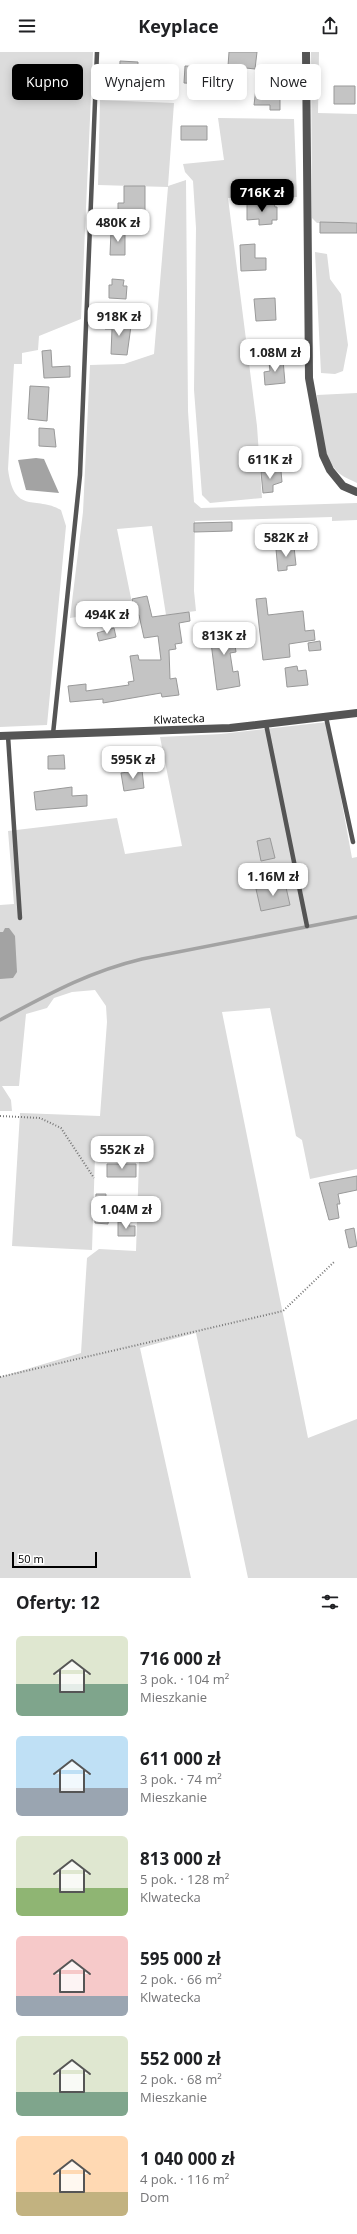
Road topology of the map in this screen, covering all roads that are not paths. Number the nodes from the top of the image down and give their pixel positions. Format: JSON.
{"nodes":[{"id":1,"x":97,"y":52,"type":"edge"},
{"id":2,"x":306,"y":52,"type":"edge"},
{"id":3,"x":357,"y":492,"type":"edge"},
{"id":4,"x":357,"y":713,"type":"edge"},
{"id":5,"x":326,"y":717,"type":"junction"},
{"id":6,"x":266,"y":724,"type":"junction"},
{"id":7,"x":53,"y":734,"type":"junction"},
{"id":8,"x":4,"y":736,"type":"edge"},
{"id":9,"x":353,"y":842,"type":"dead end"},
{"id":10,"x":20,"y":918,"type":"dead end"},
{"id":11,"x":307,"y":926,"type":"dead end"}],
"edges":[{"from":1,"to":7,"type":"lane"},
{"from":2,"to":3,"type":"street"},
{"from":4,"to":5,"type":"street","name":"Klwatecka"},
{"from":5,"to":6,"type":"street","name":"Klwatecka"},
{"from":5,"to":9,"type":"lane"},
{"from":6,"to":7,"type":"street","name":"Klwatecka"},
{"from":6,"to":11,"type":"lane"},
{"from":7,"to":8,"type":"street","name":"Klwatecka"},
{"from":8,"to":10,"type":"lane"}]}
